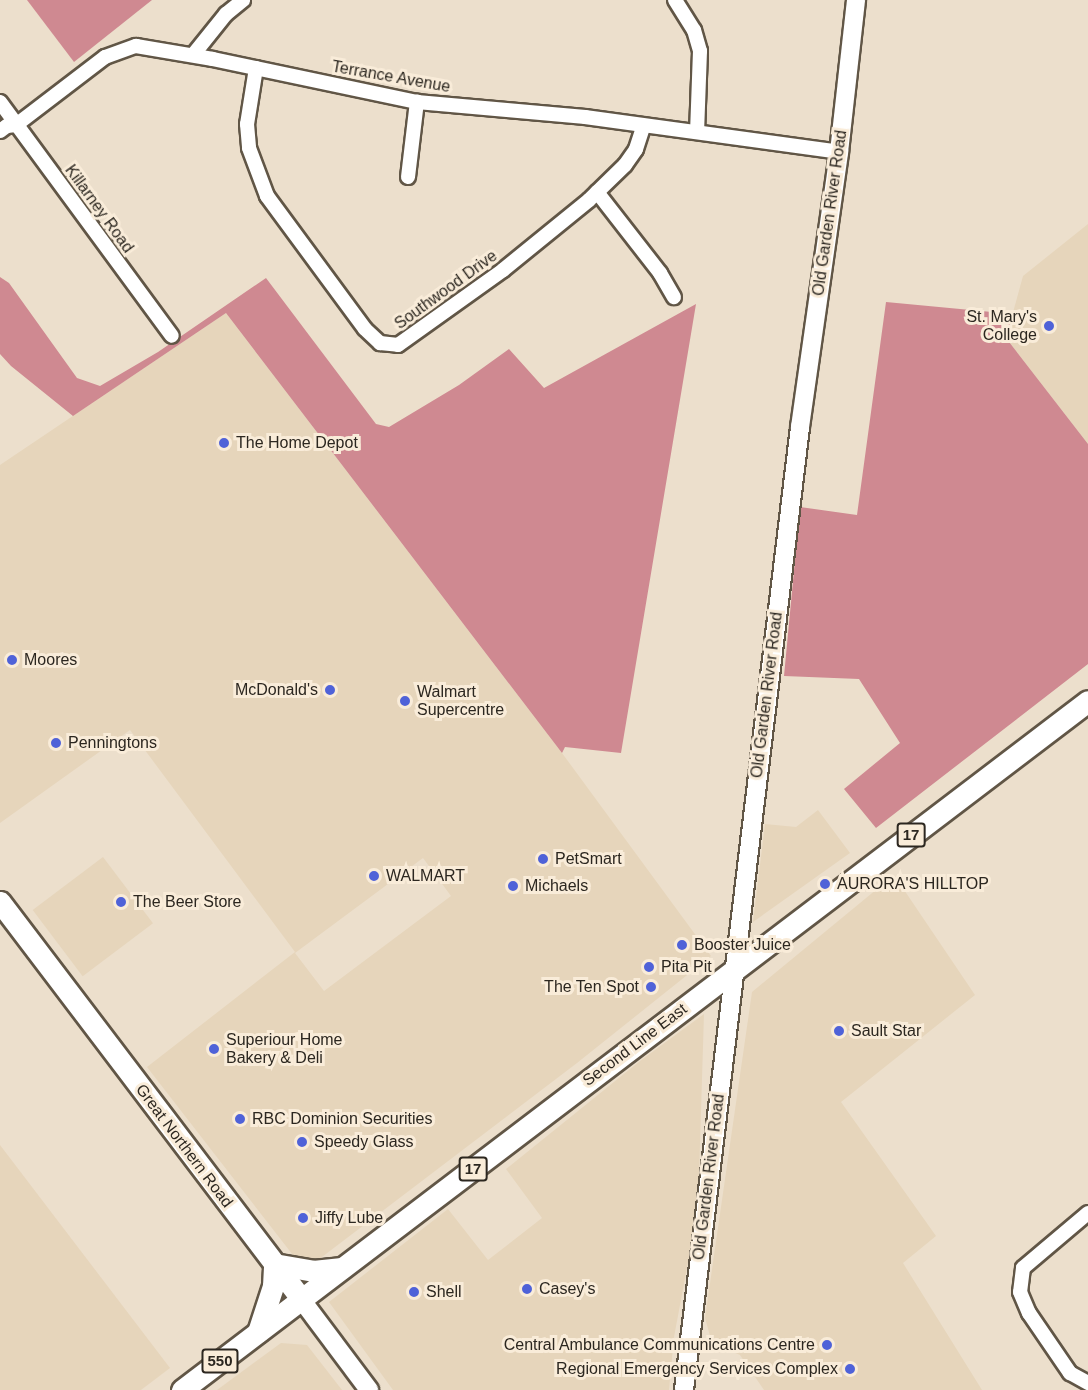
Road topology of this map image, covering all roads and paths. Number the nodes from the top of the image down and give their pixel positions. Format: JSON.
{"nodes":[{"id":1,"x":243,"y":0,"type":"edge"},
{"id":2,"x":675,"y":0,"type":"edge"},
{"id":3,"x":856,"y":0,"type":"edge"},
{"id":4,"x":193,"y":56,"type":"junction"},
{"id":5,"x":256,"y":68,"type":"junction"},
{"id":6,"x":0,"y":102,"type":"edge"},
{"id":7,"x":417,"y":102,"type":"junction"},
{"id":8,"x":16,"y":125,"type":"junction"},
{"id":9,"x":643,"y":127,"type":"junction"},
{"id":10,"x":0,"y":131,"type":"edge"},
{"id":11,"x":697,"y":132,"type":"junction"},
{"id":12,"x":839,"y":152,"type":"junction"},
{"id":13,"x":408,"y":177,"type":"dead end"},
{"id":14,"x":597,"y":192,"type":"junction"},
{"id":15,"x":674,"y":297,"type":"dead end"},
{"id":16,"x":172,"y":336,"type":"dead end"},
{"id":17,"x":1088,"y":701,"type":"edge"},
{"id":18,"x":0,"y":902,"type":"edge"},
{"id":19,"x":733,"y":970,"type":"junction"},
{"id":20,"x":1088,"y":1213,"type":"edge"},
{"id":21,"x":274,"y":1264,"type":"junction"},
{"id":22,"x":344,"y":1268,"type":"junction"},
{"id":23,"x":301,"y":1299,"type":"junction"},
{"id":24,"x":258,"y":1332,"type":"junction"},
{"id":25,"x":1088,"y":1383,"type":"edge"},
{"id":26,"x":182,"y":1390,"type":"edge"},
{"id":27,"x":369,"y":1390,"type":"edge"},
{"id":28,"x":684,"y":1390,"type":"edge"}],
"edges":[{"from":1,"to":4,"type":"street"},
{"from":2,"to":11,"type":"street"},
{"from":3,"to":12,"type":"main road","name":"Old Garden River Road"},
{"from":4,"to":5,"type":"street","name":"Terrance Avenue"},
{"from":4,"to":8,"type":"street","name":"Terrance Avenue"},
{"from":5,"to":7,"type":"street","name":"Terrance Avenue"},
{"from":5,"to":14,"type":"street","name":"Southwood Drive"},
{"from":6,"to":8,"type":"street","name":"Killarney Road"},
{"from":7,"to":9,"type":"street","name":"Terrance Avenue"},
{"from":7,"to":13,"type":"street"},
{"from":8,"to":10,"type":"street","name":"Terrance Avenue"},
{"from":8,"to":16,"type":"street","name":"Killarney Road"},
{"from":9,"to":11,"type":"street","name":"Terrance Avenue"},
{"from":9,"to":14,"type":"street","name":"Southwood Drive"},
{"from":11,"to":12,"type":"street","name":"Terrance Avenue"},
{"from":12,"to":19,"type":"main road","name":"Old Garden River Road"},
{"from":14,"to":15,"type":"street"},
{"from":17,"to":19,"type":"highway","name":"Second Line East","number":"17"},
{"from":18,"to":21,"type":"highway","name":"Great Northern Road"},
{"from":19,"to":22,"type":"highway","name":"Second Line East","number":"17"},
{"from":19,"to":28,"type":"main road","name":"Old Garden River Road"},
{"from":20,"to":25,"type":"street"},
{"from":21,"to":22,"type":"highway"},
{"from":21,"to":23,"type":"highway","name":"Great Northern Road"},
{"from":21,"to":24,"type":"highway"},
{"from":22,"to":23,"type":"highway","name":"Second Line East","number":"17"},
{"from":23,"to":24,"type":"highway","name":"Second Line East","number":"550"},
{"from":23,"to":27,"type":"main road","name":"Great Northern Road"},
{"from":24,"to":26,"type":"highway","name":"Second Line East","number":"550"}]}
